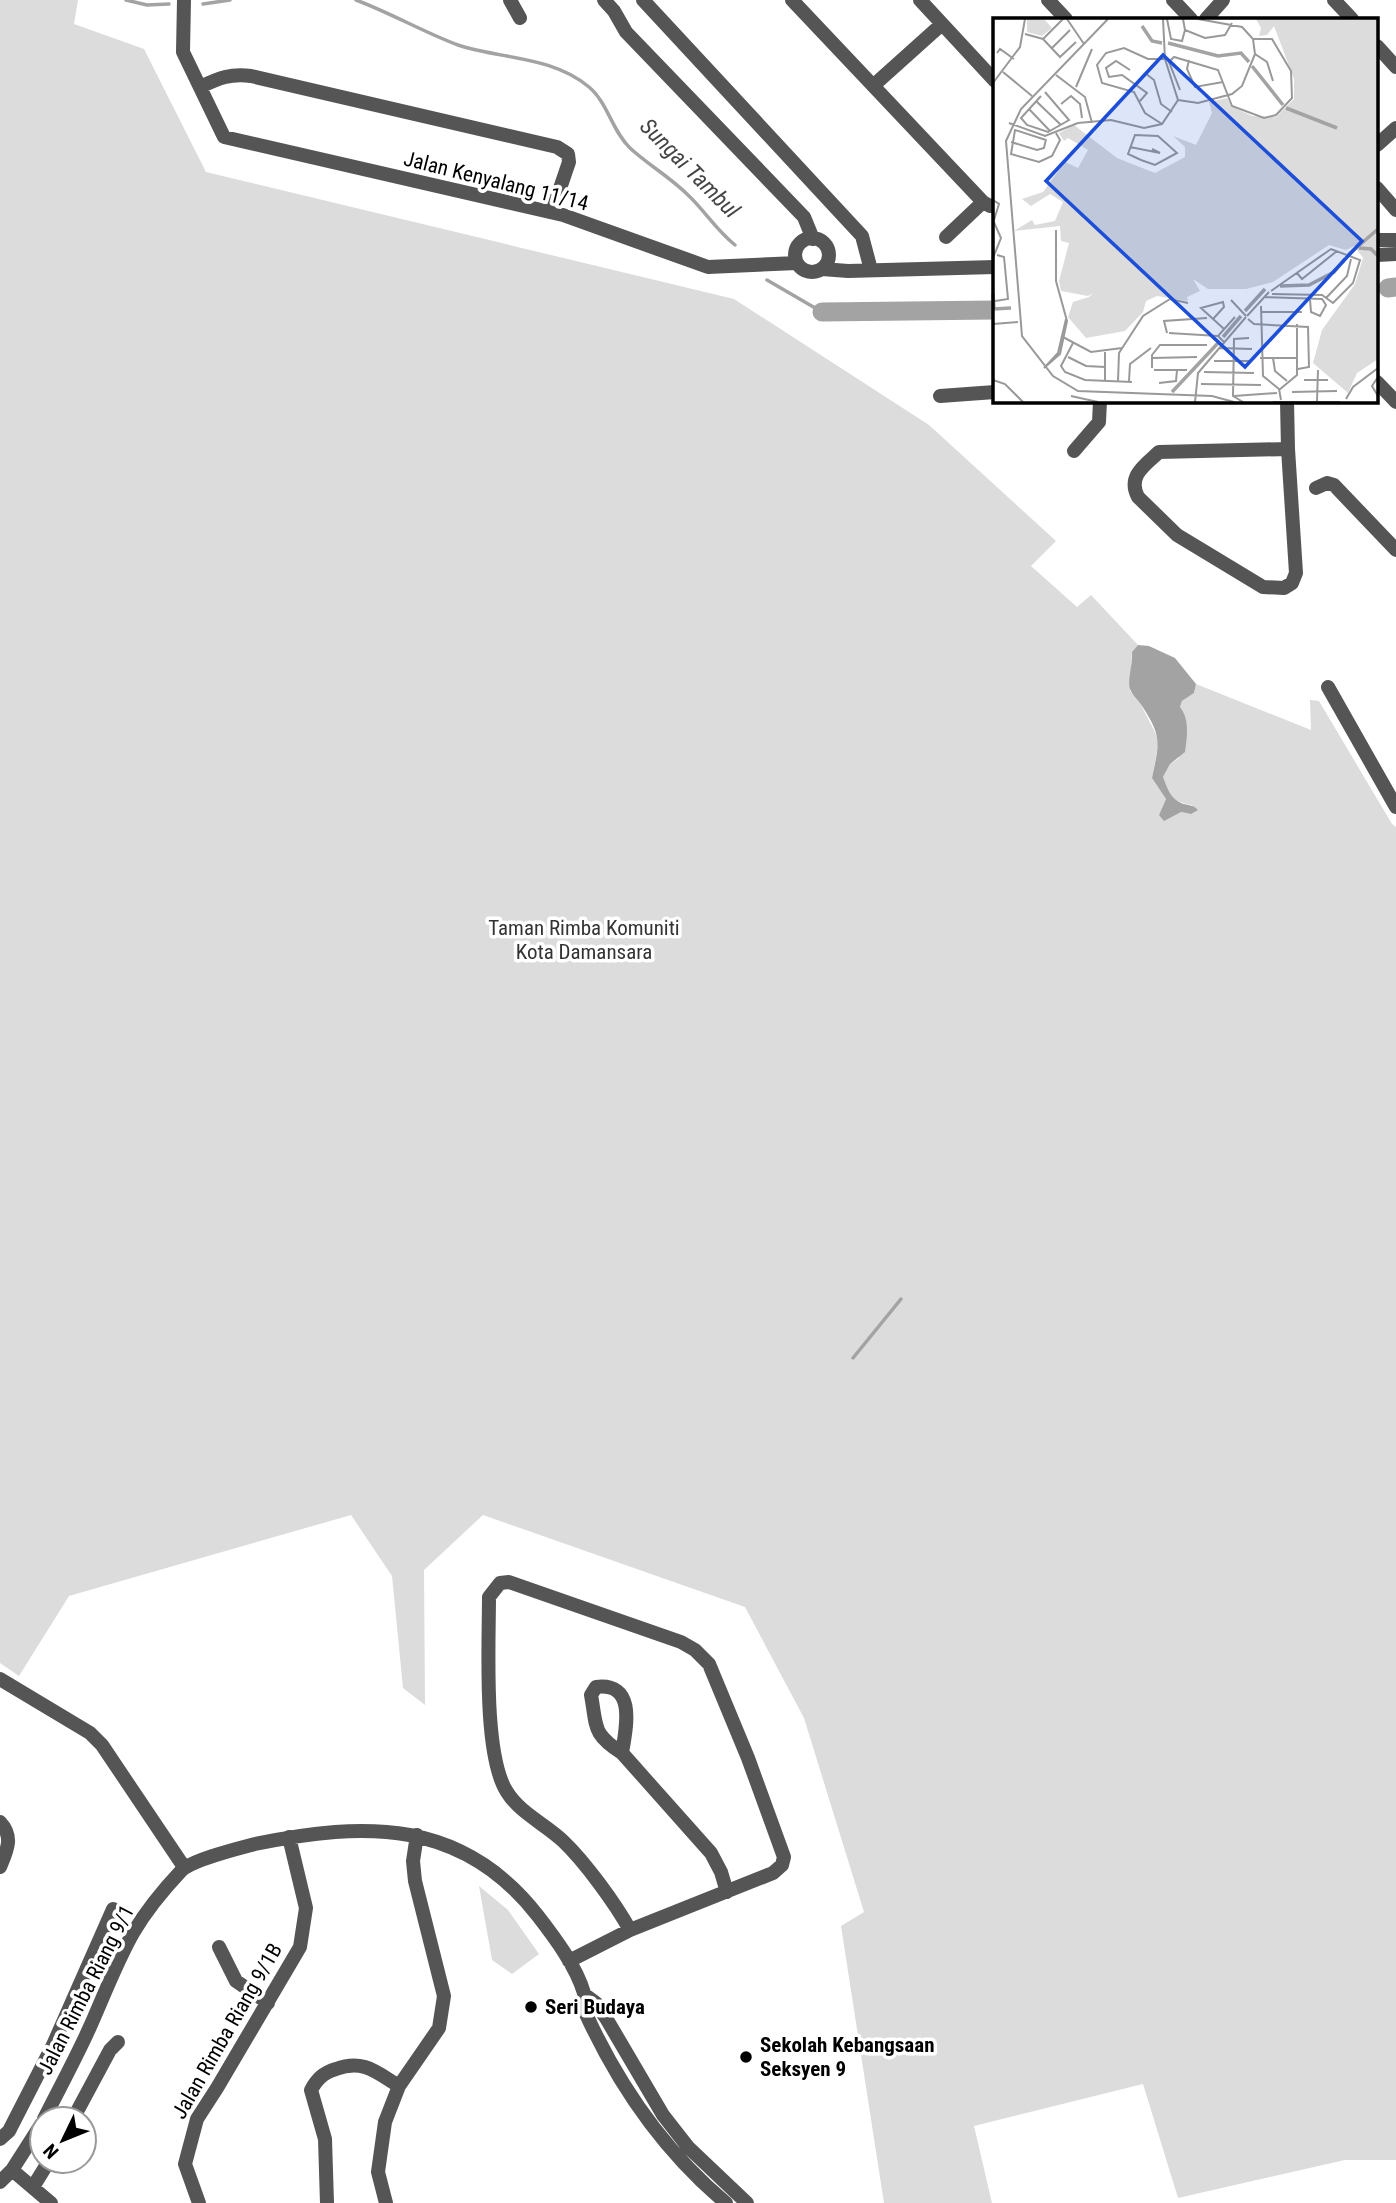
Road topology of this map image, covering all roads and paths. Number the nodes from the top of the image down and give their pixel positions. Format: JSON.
{"nodes":[{"id":1,"x":184,"y":0,"type":"edge"},
{"id":2,"x":510,"y":0,"type":"edge"},
{"id":3,"x":604,"y":0,"type":"edge"},
{"id":4,"x":643,"y":0,"type":"edge"},
{"id":5,"x":792,"y":0,"type":"edge"},
{"id":6,"x":920,"y":0,"type":"edge"},
{"id":7,"x":1048,"y":0,"type":"edge"},
{"id":8,"x":1173,"y":0,"type":"edge"},
{"id":9,"x":1223,"y":0,"type":"edge"},
{"id":10,"x":1334,"y":0,"type":"edge"},
{"id":11,"x":520,"y":18,"type":"dead end"},
{"id":12,"x":1065,"y":18,"type":"edge"},
{"id":13,"x":1190,"y":18,"type":"edge"},
{"id":14,"x":1207,"y":18,"type":"edge"},
{"id":15,"x":1351,"y":18,"type":"edge"},
{"id":16,"x":942,"y":24,"type":"junction"},
{"id":17,"x":1378,"y":47,"type":"edge"},
{"id":18,"x":1396,"y":67,"type":"edge"},
{"id":19,"x":993,"y":79,"type":"edge"},
{"id":20,"x":874,"y":85,"type":"junction"},
{"id":21,"x":200,"y":87,"type":"junction"},
{"id":22,"x":1396,"y":128,"type":"edge"},
{"id":23,"x":1378,"y":144,"type":"edge"},
{"id":24,"x":1378,"y":178,"type":"edge"},
{"id":25,"x":1378,"y":189,"type":"edge"},
{"id":26,"x":1396,"y":197,"type":"edge"},
{"id":27,"x":989,"y":204,"type":"edge"},
{"id":28,"x":1396,"y":210,"type":"edge"},
{"id":29,"x":552,"y":212,"type":"junction"},
{"id":30,"x":946,"y":237,"type":"dead end"},
{"id":31,"x":813,"y":239,"type":"junction"},
{"id":32,"x":1378,"y":240,"type":"edge"},
{"id":33,"x":1396,"y":240,"type":"edge"},
{"id":34,"x":1396,"y":254,"type":"edge"},
{"id":35,"x":1378,"y":255,"type":"edge"},
{"id":36,"x":993,"y":257,"type":"edge"},
{"id":37,"x":797,"y":263,"type":"junction"},
{"id":38,"x":825,"y":264,"type":"junction"},
{"id":39,"x":871,"y":266,"type":"junction"},
{"id":40,"x":993,"y":267,"type":"edge"},
{"id":41,"x":1378,"y":383,"type":"edge"},
{"id":42,"x":993,"y":392,"type":"edge"},
{"id":43,"x":940,"y":396,"type":"dead end"},
{"id":44,"x":1100,"y":402,"type":"edge"},
{"id":45,"x":1287,"y":402,"type":"edge"},
{"id":46,"x":1396,"y":402,"type":"edge"},
{"id":47,"x":1288,"y":449,"type":"junction"},
{"id":48,"x":1074,"y":451,"type":"dead end"},
{"id":49,"x":1316,"y":488,"type":"dead end"},
{"id":50,"x":1396,"y":550,"type":"edge"},
{"id":51,"x":1328,"y":687,"type":"dead end"},
{"id":52,"x":1396,"y":807,"type":"edge"},
{"id":53,"x":0,"y":1679,"type":"edge"},
{"id":54,"x":622,"y":1753,"type":"dead end"},
{"id":55,"x":0,"y":1822,"type":"edge"},
{"id":56,"x":417,"y":1835,"type":"junction"},
{"id":57,"x":289,"y":1837,"type":"junction"},
{"id":58,"x":181,"y":1862,"type":"junction"},
{"id":59,"x":0,"y":1867,"type":"edge"},
{"id":60,"x":727,"y":1892,"type":"junction"},
{"id":61,"x":113,"y":1909,"type":"dead end"},
{"id":62,"x":630,"y":1930,"type":"junction"},
{"id":63,"x":219,"y":1947,"type":"dead end"},
{"id":64,"x":569,"y":1961,"type":"junction"},
{"id":65,"x":584,"y":1994,"type":"junction"},
{"id":66,"x":268,"y":2003,"type":"junction"},
{"id":67,"x":118,"y":2042,"type":"dead end"},
{"id":68,"x":626,"y":2054,"type":"junction"},
{"id":69,"x":612,"y":2062,"type":"junction"},
{"id":70,"x":398,"y":2086,"type":"junction"},
{"id":71,"x":51,"y":2105,"type":"edge"},
{"id":72,"x":81,"y":2105,"type":"edge"},
{"id":73,"x":0,"y":2139,"type":"edge"},
{"id":74,"x":28,"y":2145,"type":"edge"},
{"id":75,"x":12,"y":2170,"type":"junction"},
{"id":76,"x":40,"y":2175,"type":"edge"},
{"id":77,"x":0,"y":2182,"type":"edge"},
{"id":78,"x":33,"y":2187,"type":"junction"},
{"id":79,"x":51,"y":2203,"type":"edge"},
{"id":80,"x":200,"y":2203,"type":"edge"},
{"id":81,"x":327,"y":2203,"type":"edge"},
{"id":82,"x":386,"y":2203,"type":"edge"},
{"id":83,"x":726,"y":2203,"type":"edge"},
{"id":84,"x":747,"y":2203,"type":"edge"}],
"edges":[{"from":1,"to":21,"type":"street"},
{"from":2,"to":11,"type":"street"},
{"from":3,"to":31,"type":"street"},
{"from":4,"to":39,"type":"street"},
{"from":5,"to":20,"type":"street"},
{"from":6,"to":16,"type":"street"},
{"from":7,"to":12,"type":"street"},
{"from":8,"to":13,"type":"street"},
{"from":9,"to":14,"type":"street"},
{"from":10,"to":15,"type":"street"},
{"from":16,"to":19,"type":"street"},
{"from":16,"to":20,"type":"street"},
{"from":17,"to":18,"type":"street"},
{"from":20,"to":27,"type":"street"},
{"from":21,"to":29,"type":"street","name":"Jalan Kenyalang 11/14"},
{"from":21,"to":29,"type":"street"},
{"from":22,"to":23,"type":"street"},
{"from":24,"to":26,"type":"street"},
{"from":25,"to":28,"type":"street"},
{"from":27,"to":30,"type":"street"},
{"from":29,"to":37,"type":"street","name":"Jalan Kenyalang 11/14"},
{"from":31,"to":37,"type":"street"},
{"from":31,"to":38,"type":"street"},
{"from":32,"to":33,"type":"street"},
{"from":34,"to":35,"type":"street"},
{"from":36,"to":39,"type":"street"},
{"from":37,"to":38,"type":"street"},
{"from":38,"to":39,"type":"street"},
{"from":39,"to":40,"type":"street"},
{"from":41,"to":46,"type":"street"},
{"from":42,"to":43,"type":"street"},
{"from":44,"to":48,"type":"street"},
{"from":45,"to":47,"type":"street"},
{"from":47,"to":47,"type":"street"},
{"from":49,"to":50,"type":"street"},
{"from":51,"to":52,"type":"street"},
{"from":53,"to":58,"type":"street"},
{"from":54,"to":60,"type":"street"},
{"from":55,"to":59,"type":"street"},
{"from":56,"to":57,"type":"street","name":"Jalan Rimba Riang 9/1"},
{"from":56,"to":64,"type":"street","name":"Jalan Rimba Riang 9/1"},
{"from":56,"to":70,"type":"street"},
{"from":57,"to":58,"type":"street","name":"Jalan Rimba Riang 9/1"},
{"from":57,"to":66,"type":"street","name":"Jalan Rimba Riang 9/1B"},
{"from":58,"to":71,"type":"street","name":"Jalan Rimba Riang 9/1"},
{"from":60,"to":62,"type":"street"},
{"from":60,"to":62,"type":"street"},
{"from":61,"to":73,"type":"street"},
{"from":62,"to":64,"type":"street"},
{"from":63,"to":66,"type":"street"},
{"from":64,"to":65,"type":"street","name":"Jalan Rimba Riang 9/1"},
{"from":65,"to":68,"type":"street"},
{"from":65,"to":69,"type":"street","name":"Jalan Rimba Riang 9/1"},
{"from":66,"to":80,"type":"street","name":"Jalan Rimba Riang 9/1B"},
{"from":67,"to":72,"type":"street"},
{"from":68,"to":69,"type":"street"},
{"from":68,"to":84,"type":"street"},
{"from":69,"to":83,"type":"street","name":"Jalan Rimba Riang 9/1"},
{"from":70,"to":81,"type":"street"},
{"from":70,"to":82,"type":"street"},
{"from":74,"to":75,"type":"street","name":"Jalan Rimba Riang 9/1"},
{"from":75,"to":77,"type":"street","name":"Jalan Rimba Riang 9/1"},
{"from":75,"to":78,"type":"street"},
{"from":76,"to":78,"type":"street"},
{"from":78,"to":79,"type":"street"}]}
